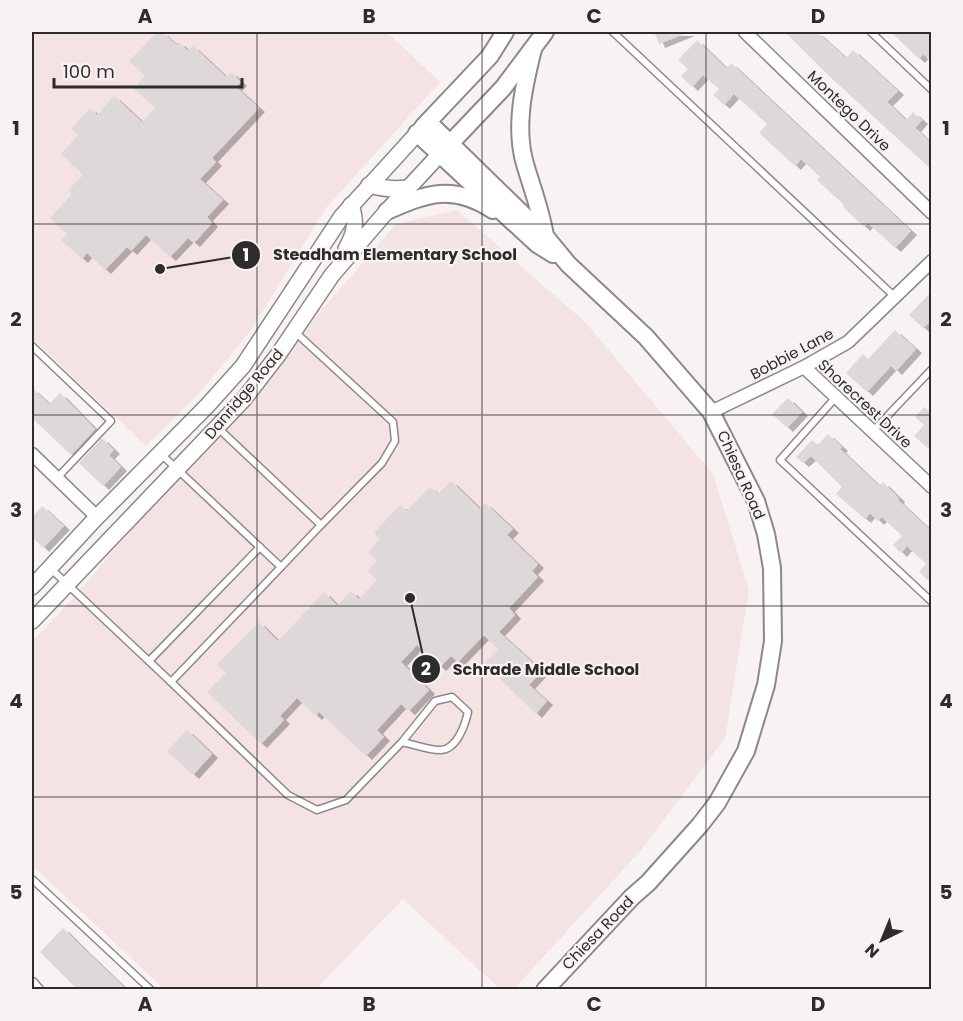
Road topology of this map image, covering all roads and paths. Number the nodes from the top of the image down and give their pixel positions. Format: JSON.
{"nodes":[{"id":1,"x":505,"y":32,"type":"edge"},
{"id":2,"x":544,"y":32,"type":"edge"},
{"id":3,"x":613,"y":32,"type":"edge"},
{"id":4,"x":745,"y":32,"type":"edge"},
{"id":5,"x":871,"y":32,"type":"edge"},
{"id":6,"x":533,"y":49,"type":"junction"},
{"id":7,"x":932,"y":90,"type":"edge"},
{"id":8,"x":422,"y":127,"type":"junction"},
{"id":9,"x":445,"y":149,"type":"junction"},
{"id":10,"x":369,"y":185,"type":"junction"},
{"id":11,"x":409,"y":188,"type":"junction"},
{"id":12,"x":351,"y":205,"type":"junction"},
{"id":13,"x":387,"y":211,"type":"junction"},
{"id":14,"x":932,"y":213,"type":"edge"},
{"id":15,"x":519,"y":227,"type":"junction"},
{"id":16,"x":545,"y":236,"type":"junction"},
{"id":17,"x":932,"y":261,"type":"edge"},
{"id":18,"x":568,"y":264,"type":"junction"},
{"id":19,"x":332,"y":275,"type":"junction"},
{"id":20,"x":896,"y":297,"type":"junction"},
{"id":21,"x":295,"y":332,"type":"junction"},
{"id":22,"x":32,"y":346,"type":"edge"},
{"id":23,"x":804,"y":366,"type":"junction"},
{"id":24,"x":932,"y":369,"type":"edge"},
{"id":25,"x":836,"y":397,"type":"junction"},
{"id":26,"x":711,"y":412,"type":"junction"},
{"id":27,"x":217,"y":427,"type":"junction"},
{"id":28,"x":873,"y":432,"type":"junction"},
{"id":29,"x":32,"y":454,"type":"edge"},
{"id":30,"x":160,"y":454,"type":"junction"},
{"id":31,"x":178,"y":469,"type":"junction"},
{"id":32,"x":57,"y":478,"type":"junction"},
{"id":33,"x":932,"y":487,"type":"edge"},
{"id":34,"x":97,"y":517,"type":"junction"},
{"id":35,"x":321,"y":525,"type":"junction"},
{"id":36,"x":260,"y":547,"type":"junction"},
{"id":37,"x":280,"y":567,"type":"junction"},
{"id":38,"x":50,"y":568,"type":"junction"},
{"id":39,"x":67,"y":583,"type":"junction"},
{"id":40,"x":32,"y":587,"type":"edge"},
{"id":41,"x":932,"y":602,"type":"edge"},
{"id":42,"x":32,"y":621,"type":"edge"},
{"id":43,"x":148,"y":661,"type":"junction"},
{"id":44,"x":171,"y":682,"type":"junction"},
{"id":45,"x":402,"y":742,"type":"junction"},
{"id":46,"x":32,"y":879,"type":"edge"},
{"id":47,"x":32,"y":984,"type":"edge"},
{"id":48,"x":37,"y":990,"type":"edge"},
{"id":49,"x":151,"y":990,"type":"edge"},
{"id":50,"x":545,"y":990,"type":"edge"}],
"edges":[{"from":1,"to":8,"type":"main road"},
{"from":2,"to":6,"type":"main road"},
{"from":3,"to":20,"type":"lane"},
{"from":4,"to":14,"type":"street","name":"Montego Drive"},
{"from":5,"to":7,"type":"lane"},
{"from":6,"to":9,"type":"main road"},
{"from":6,"to":16,"type":"main road"},
{"from":8,"to":9,"type":"main road","name":"Chiesa Road"},
{"from":8,"to":10,"type":"street","name":"Danridge Road"},
{"from":9,"to":11,"type":"street","name":"Danridge Road"},
{"from":9,"to":15,"type":"main road","name":"Chiesa Road"},
{"from":9,"to":16,"type":"main road","name":"Chiesa Road"},
{"from":10,"to":11,"type":"street"},
{"from":10,"to":12,"type":"street","name":"Danridge Road"},
{"from":11,"to":13,"type":"street","name":"Danridge Road"},
{"from":12,"to":19,"type":"street"},
{"from":12,"to":30,"type":"street","name":"Danridge Road"},
{"from":13,"to":15,"type":"main road"},
{"from":13,"to":19,"type":"street","name":"Danridge Road"},
{"from":15,"to":18,"type":"main road","name":"Chiesa Road"},
{"from":16,"to":18,"type":"main road","name":"Chiesa Road"},
{"from":17,"to":20,"type":"street","name":"Bobbie Lane"},
{"from":18,"to":26,"type":"main road","name":"Chiesa Road"},
{"from":19,"to":21,"type":"street","name":"Danridge Road"},
{"from":20,"to":23,"type":"street","name":"Bobbie Lane"},
{"from":21,"to":27,"type":"street","name":"Danridge Road"},
{"from":21,"to":35,"type":"lane"},
{"from":22,"to":32,"type":"lane"},
{"from":23,"to":25,"type":"street","name":"Shorecrest Drive"},
{"from":23,"to":26,"type":"street","name":"Bobbie Lane"},
{"from":24,"to":28,"type":"lane"},
{"from":25,"to":28,"type":"street","name":"Shorecrest Drive"},
{"from":25,"to":41,"type":"lane"},
{"from":26,"to":50,"type":"main road","name":"Chiesa Road"},
{"from":27,"to":31,"type":"street","name":"Danridge Road"},
{"from":27,"to":35,"type":"lane"},
{"from":28,"to":33,"type":"street","name":"Shorecrest Drive"},
{"from":29,"to":32,"type":"street"},
{"from":30,"to":31,"type":"lane"},
{"from":30,"to":34,"type":"street","name":"Danridge Road"},
{"from":31,"to":36,"type":"lane"},
{"from":31,"to":39,"type":"street","name":"Danridge Road"},
{"from":32,"to":34,"type":"street"},
{"from":34,"to":38,"type":"street","name":"Danridge Road"},
{"from":35,"to":37,"type":"lane"},
{"from":36,"to":37,"type":"lane"},
{"from":36,"to":43,"type":"lane"},
{"from":37,"to":44,"type":"lane"},
{"from":38,"to":39,"type":"lane"},
{"from":38,"to":40,"type":"street","name":"Danridge Road"},
{"from":39,"to":42,"type":"street","name":"Danridge Road"},
{"from":39,"to":43,"type":"lane"},
{"from":43,"to":44,"type":"lane"},
{"from":44,"to":45,"type":"lane"},
{"from":45,"to":45,"type":"lane"},
{"from":46,"to":49,"type":"lane"},
{"from":47,"to":48,"type":"street"}]}
